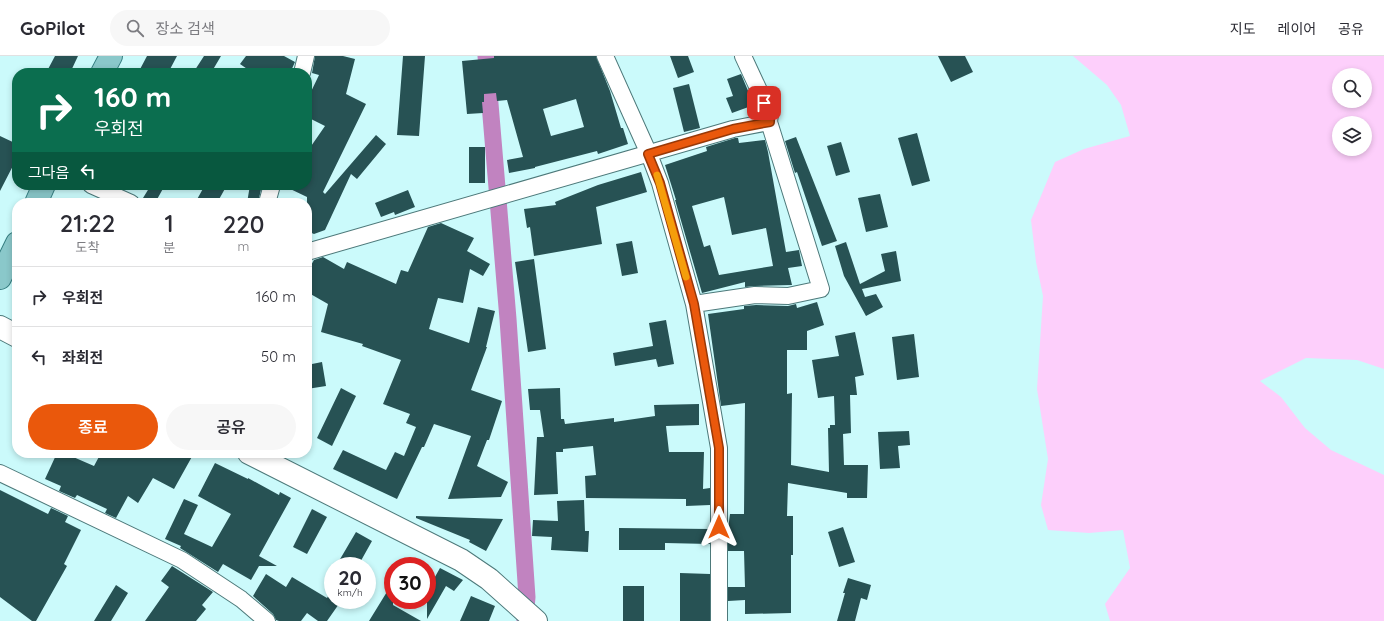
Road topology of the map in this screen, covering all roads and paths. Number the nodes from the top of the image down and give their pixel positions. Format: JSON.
{"nodes":[{"id":1,"x":111,"y":56,"type":"edge"},
{"id":2,"x":306,"y":56,"type":"edge"},
{"id":3,"x":605,"y":56,"type":"edge"},
{"id":4,"x":743,"y":56,"type":"edge"},
{"id":5,"x":105,"y":68,"type":"edge"},
{"id":6,"x":303,"y":68,"type":"edge"},
{"id":7,"x":770,"y":122,"type":"junction"},
{"id":8,"x":648,"y":154,"type":"junction"},
{"id":9,"x":102,"y":190,"type":"edge"},
{"id":10,"x":120,"y":198,"type":"edge"},
{"id":11,"x":312,"y":251,"type":"edge"},
{"id":12,"x":12,"y":253,"type":"edge"},
{"id":13,"x":0,"y":278,"type":"edge"},
{"id":14,"x":694,"y":304,"type":"junction"},
{"id":15,"x":0,"y":327,"type":"edge"},
{"id":16,"x":12,"y":333,"type":"edge"},
{"id":17,"x":259,"y":458,"type":"edge"},
{"id":18,"x":0,"y":473,"type":"edge"},
{"id":19,"x":267,"y":621,"type":"edge"},
{"id":20,"x":536,"y":621,"type":"edge"},
{"id":21,"x":719,"y":621,"type":"edge"}],
"edges":[{"from":1,"to":5,"type":"main road"},
{"from":2,"to":6,"type":"street"},
{"from":3,"to":8,"type":"street"},
{"from":4,"to":7,"type":"street"},
{"from":7,"to":8,"type":"street"},
{"from":7,"to":14,"type":"street"},
{"from":8,"to":11,"type":"street"},
{"from":8,"to":14,"type":"street"},
{"from":9,"to":10,"type":"street"},
{"from":12,"to":13,"type":"main road"},
{"from":14,"to":21,"type":"street"},
{"from":15,"to":16,"type":"main road"},
{"from":17,"to":20,"type":"main road"},
{"from":18,"to":19,"type":"street"}]}
